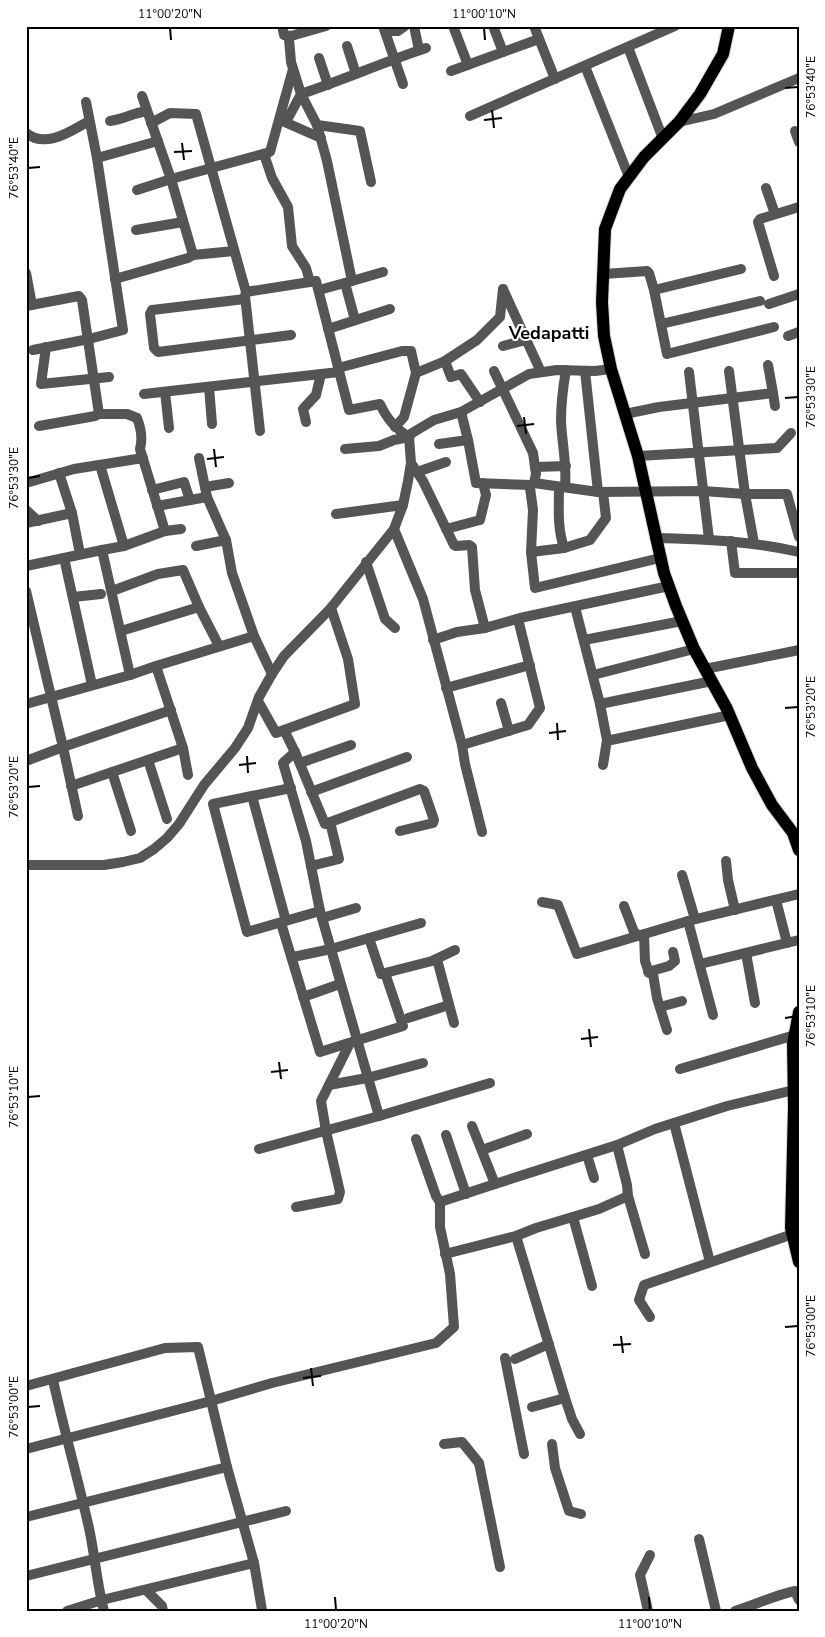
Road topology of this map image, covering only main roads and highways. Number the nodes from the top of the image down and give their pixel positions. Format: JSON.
{"nodes":[{"id":1,"x":729,"y":26,"type":"edge"},
{"id":2,"x":799,"y":850,"type":"edge"},
{"id":3,"x":799,"y":1012,"type":"edge"},
{"id":4,"x":796,"y":1180,"type":"edge"},
{"id":5,"x":799,"y":1262,"type":"edge"}],
"edges":[{"from":1,"to":2,"type":"main road"},
{"from":3,"to":4,"type":"main road"},
{"from":4,"to":5,"type":"main road"}]}
